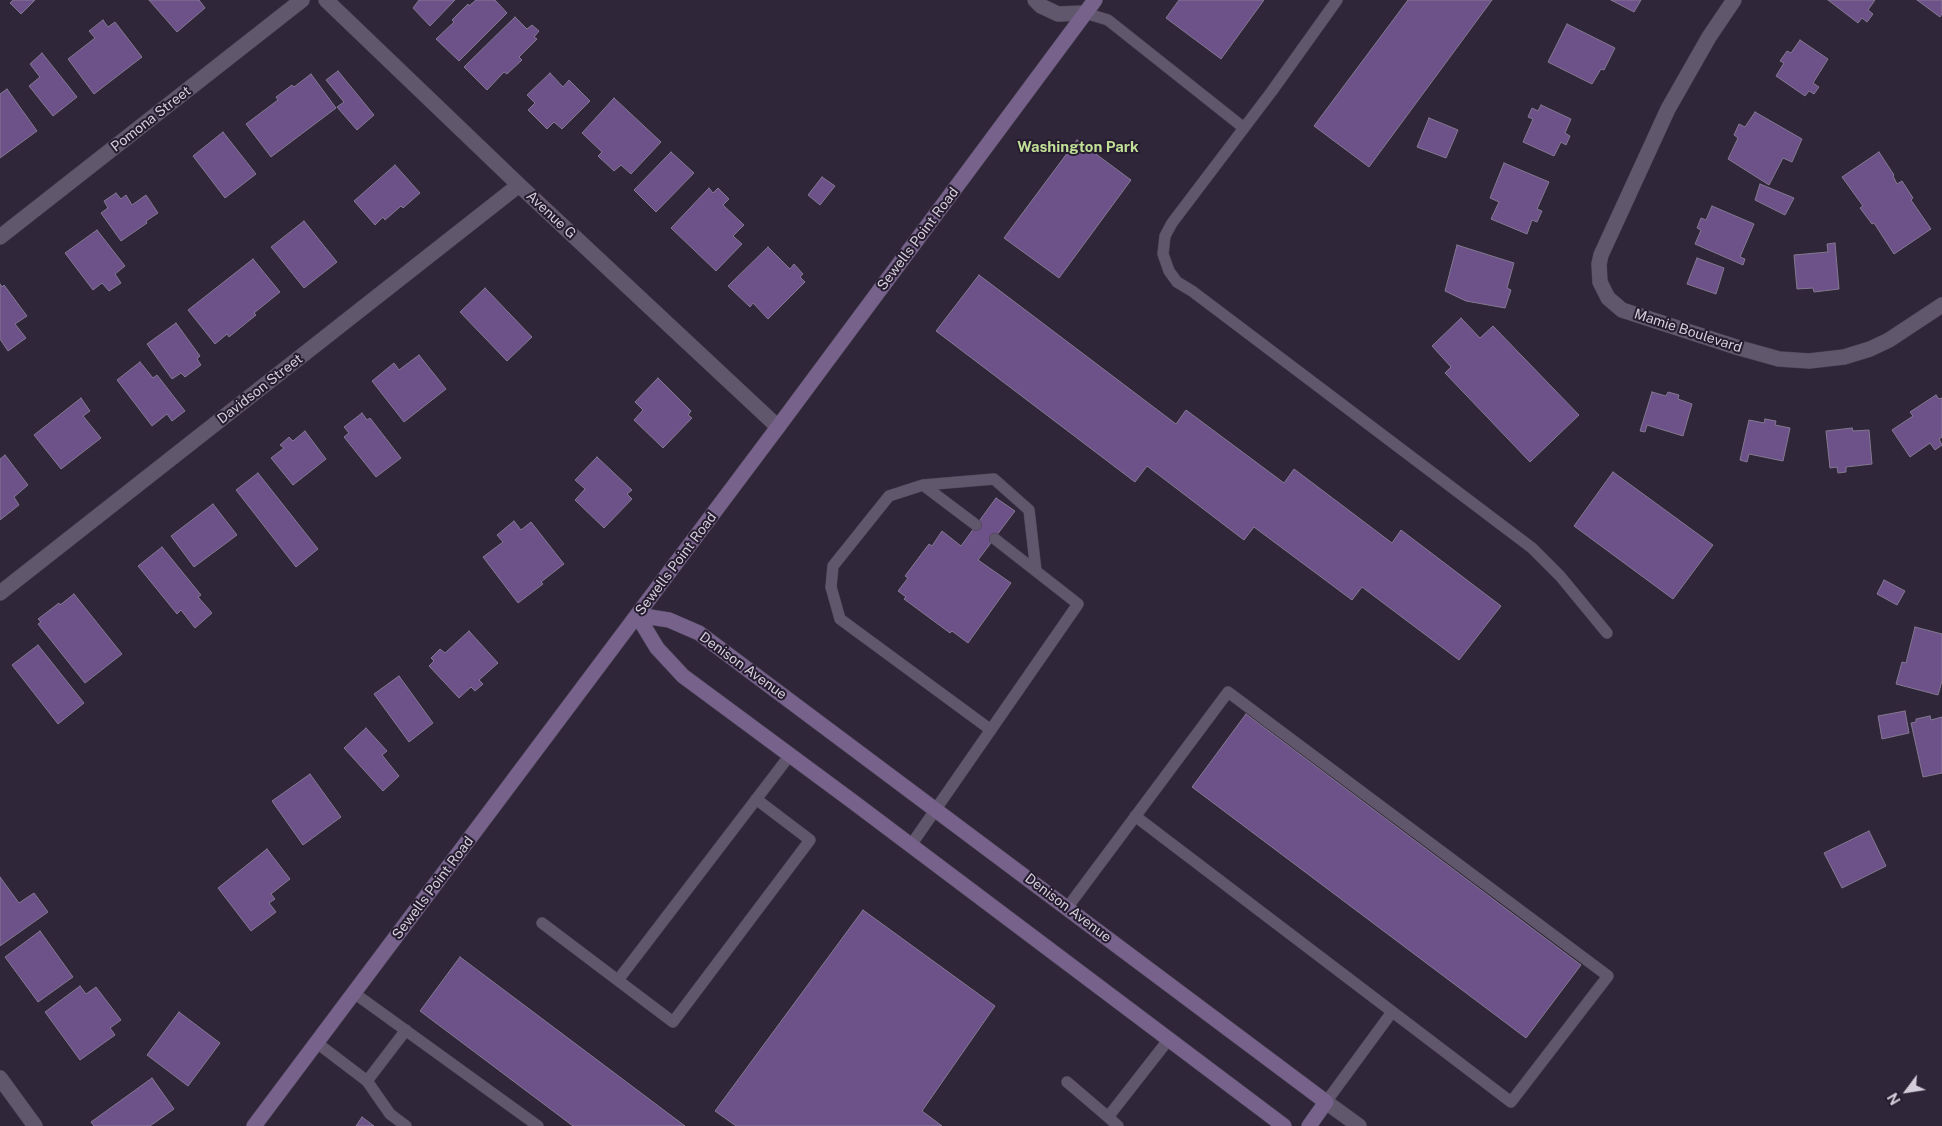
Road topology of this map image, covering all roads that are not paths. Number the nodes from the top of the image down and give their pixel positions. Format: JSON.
{"nodes":[{"id":1,"x":302,"y":0,"type":"edge"},
{"id":2,"x":326,"y":0,"type":"edge"},
{"id":3,"x":1035,"y":0,"type":"edge"},
{"id":4,"x":1095,"y":0,"type":"edge"},
{"id":5,"x":1337,"y":0,"type":"edge"},
{"id":6,"x":1734,"y":0,"type":"edge"},
{"id":7,"x":1085,"y":13,"type":"junction"},
{"id":8,"x":1244,"y":128,"type":"junction"},
{"id":9,"x":519,"y":184,"type":"junction"},
{"id":10,"x":0,"y":237,"type":"edge"},
{"id":11,"x":1942,"y":305,"type":"edge"},
{"id":12,"x":778,"y":427,"type":"junction"},
{"id":13,"x":923,"y":485,"type":"junction"},
{"id":14,"x":976,"y":525,"type":"dead end"},
{"id":15,"x":995,"y":539,"type":"dead end"},
{"id":16,"x":1036,"y":571,"type":"junction"},
{"id":17,"x":0,"y":592,"type":"edge"},
{"id":18,"x":637,"y":615,"type":"junction"},
{"id":19,"x":1607,"y":633,"type":"dead end"},
{"id":20,"x":991,"y":730,"type":"junction"},
{"id":21,"x":790,"y":755,"type":"junction"},
{"id":22,"x":756,"y":799,"type":"junction"},
{"id":23,"x":936,"y":810,"type":"junction"},
{"id":24,"x":1135,"y":816,"type":"junction"},
{"id":25,"x":911,"y":845,"type":"junction"},
{"id":26,"x":1067,"y":908,"type":"junction"},
{"id":27,"x":542,"y":923,"type":"dead end"},
{"id":28,"x":618,"y":980,"type":"junction"},
{"id":29,"x":354,"y":993,"type":"junction"},
{"id":30,"x":1392,"y":1012,"type":"junction"},
{"id":31,"x":406,"y":1030,"type":"junction"},
{"id":32,"x":1169,"y":1039,"type":"junction"},
{"id":33,"x":317,"y":1043,"type":"junction"},
{"id":34,"x":0,"y":1078,"type":"edge"},
{"id":35,"x":367,"y":1081,"type":"junction"},
{"id":36,"x":1067,"y":1082,"type":"dead end"},
{"id":37,"x":1326,"y":1102,"type":"junction"},
{"id":38,"x":1108,"y":1117,"type":"junction"},
{"id":39,"x":35,"y":1126,"type":"edge"},
{"id":40,"x":254,"y":1126,"type":"edge"},
{"id":41,"x":406,"y":1126,"type":"edge"},
{"id":42,"x":538,"y":1126,"type":"edge"},
{"id":43,"x":1118,"y":1126,"type":"edge"},
{"id":44,"x":1284,"y":1126,"type":"edge"},
{"id":45,"x":1309,"y":1126,"type":"edge"},
{"id":46,"x":1359,"y":1126,"type":"edge"}],
"edges":[{"from":1,"to":10,"type":"street","name":"Pomona Street"},
{"from":2,"to":9,"type":"street","name":"Avenue G"},
{"from":3,"to":7,"type":"street"},
{"from":4,"to":7,"type":"street","name":"Sewells Point Road"},
{"from":5,"to":8,"type":"lane"},
{"from":6,"to":11,"type":"street","name":"Mamie Boulevard"},
{"from":7,"to":8,"type":"lane"},
{"from":7,"to":12,"type":"street","name":"Sewells Point Road"},
{"from":8,"to":19,"type":"lane"},
{"from":9,"to":12,"type":"street","name":"Avenue G"},
{"from":9,"to":17,"type":"street","name":"Davidson Street"},
{"from":12,"to":18,"type":"street","name":"Sewells Point Road"},
{"from":13,"to":14,"type":"lane"},
{"from":13,"to":16,"type":"lane"},
{"from":13,"to":20,"type":"lane"},
{"from":15,"to":16,"type":"lane"},
{"from":16,"to":20,"type":"lane"},
{"from":18,"to":21,"type":"street"},
{"from":18,"to":23,"type":"street","name":"Denison Avenue"},
{"from":18,"to":29,"type":"street","name":"Sewells Point Road"},
{"from":20,"to":23,"type":"lane"},
{"from":21,"to":22,"type":"lane"},
{"from":21,"to":25,"type":"street"},
{"from":22,"to":28,"type":"lane"},
{"from":22,"to":28,"type":"lane"},
{"from":23,"to":25,"type":"lane"},
{"from":23,"to":26,"type":"street","name":"Denison Avenue"},
{"from":24,"to":26,"type":"lane"},
{"from":24,"to":30,"type":"lane"},
{"from":24,"to":30,"type":"lane"},
{"from":25,"to":32,"type":"street"},
{"from":26,"to":37,"type":"street","name":"Denison Avenue"},
{"from":27,"to":28,"type":"lane"},
{"from":29,"to":31,"type":"lane"},
{"from":29,"to":33,"type":"street","name":"Sewells Point Road"},
{"from":30,"to":37,"type":"lane"},
{"from":31,"to":35,"type":"lane"},
{"from":31,"to":42,"type":"lane"},
{"from":32,"to":38,"type":"lane"},
{"from":32,"to":44,"type":"street"},
{"from":33,"to":35,"type":"lane"},
{"from":33,"to":40,"type":"street","name":"Sewells Point Road"},
{"from":34,"to":39,"type":"street"},
{"from":35,"to":41,"type":"lane"},
{"from":36,"to":38,"type":"lane"},
{"from":37,"to":45,"type":"street"},
{"from":37,"to":46,"type":"street","name":"Denison Avenue"},
{"from":38,"to":43,"type":"lane"}]}
